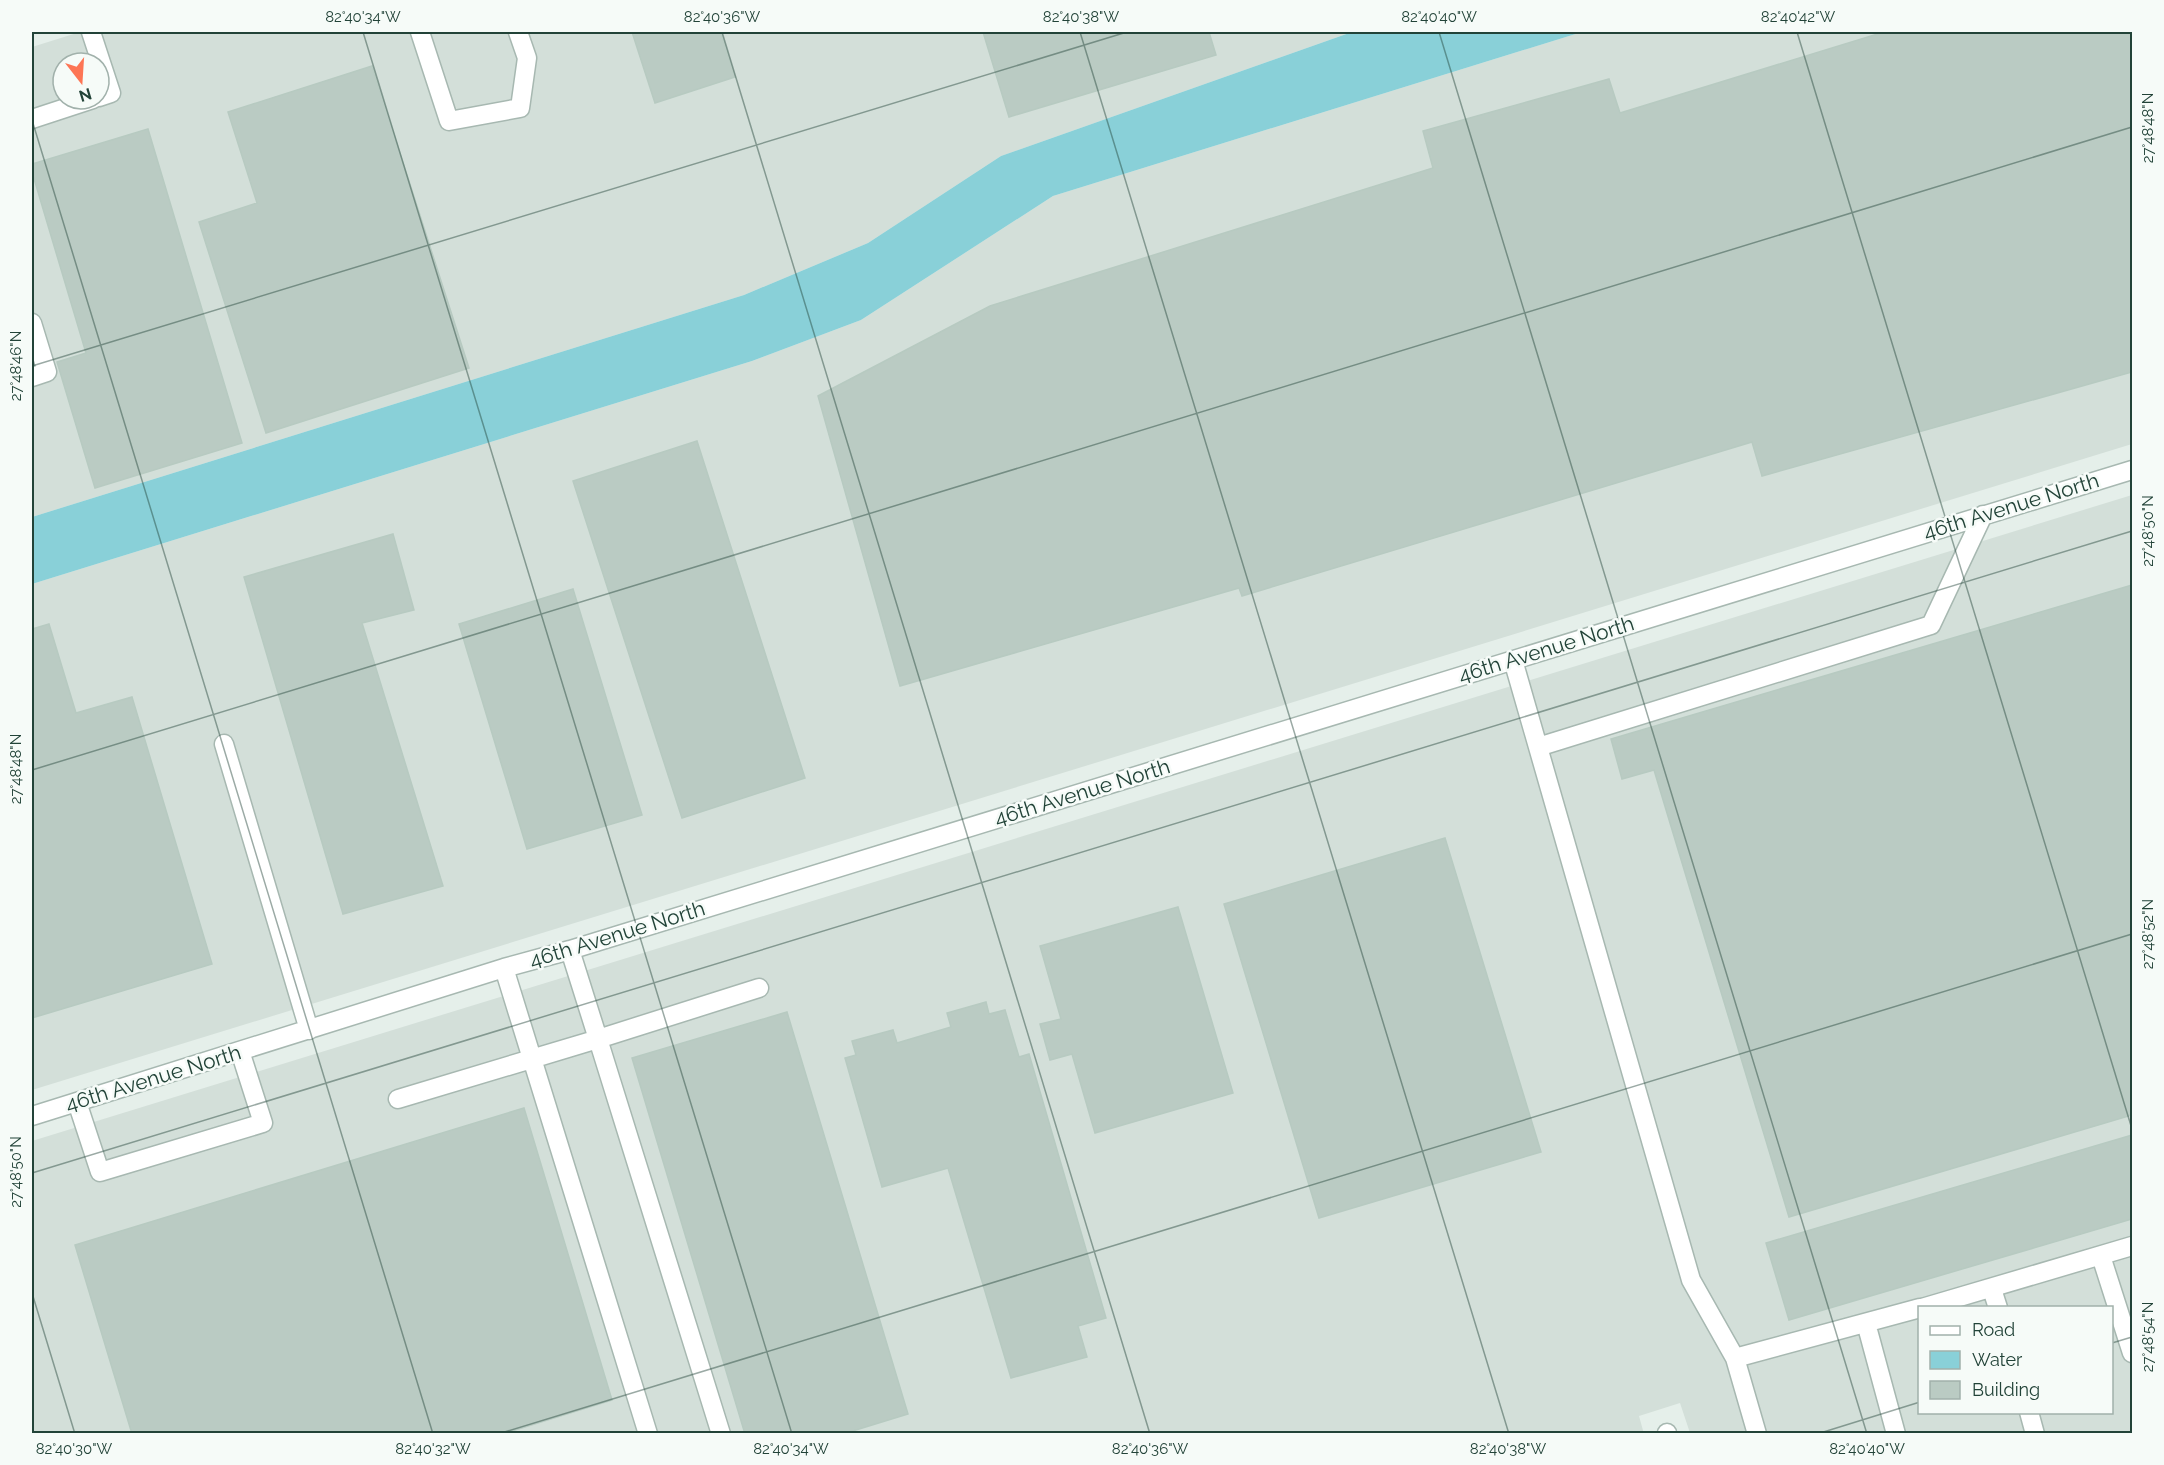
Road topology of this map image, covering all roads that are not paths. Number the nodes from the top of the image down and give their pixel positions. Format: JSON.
{"nodes":[{"id":1,"x":91,"y":32,"type":"edge"},
{"id":2,"x":420,"y":32,"type":"edge"},
{"id":3,"x":518,"y":32,"type":"edge"},
{"id":4,"x":97,"y":51,"type":"edge"},
{"id":5,"x":56,"y":111,"type":"edge"},
{"id":6,"x":32,"y":119,"type":"edge"},
{"id":7,"x":32,"y":323,"type":"edge"},
{"id":8,"x":32,"y":377,"type":"edge"},
{"id":9,"x":2133,"y":470,"type":"edge"},
{"id":10,"x":1983,"y":515,"type":"junction"},
{"id":11,"x":1513,"y":660,"type":"junction"},
{"id":12,"x":224,"y":744,"type":"dead end"},
{"id":13,"x":1538,"y":747,"type":"junction"},
{"id":14,"x":570,"y":950,"type":"junction"},
{"id":15,"x":504,"y":968,"type":"junction"},
{"id":16,"x":759,"y":988,"type":"dead end"},
{"id":17,"x":309,"y":1030,"type":"junction"},
{"id":18,"x":598,"y":1039,"type":"junction"},
{"id":19,"x":240,"y":1051,"type":"junction"},
{"id":20,"x":533,"y":1058,"type":"junction"},
{"id":21,"x":398,"y":1099,"type":"dead end"},
{"id":22,"x":77,"y":1102,"type":"junction"},
{"id":23,"x":32,"y":1116,"type":"edge"},
{"id":24,"x":2133,"y":1246,"type":"edge"},
{"id":25,"x":2101,"y":1256,"type":"junction"},
{"id":26,"x":1992,"y":1288,"type":"junction"},
{"id":27,"x":1928,"y":1306,"type":"edge"},
{"id":28,"x":1997,"y":1306,"type":"edge"},
{"id":29,"x":1918,"y":1309,"type":"edge"},
{"id":30,"x":1866,"y":1323,"type":"junction"},
{"id":31,"x":2133,"y":1353,"type":"edge"},
{"id":32,"x":1735,"y":1359,"type":"junction"},
{"id":33,"x":2029,"y":1414,"type":"edge"},
{"id":34,"x":648,"y":1434,"type":"edge"},
{"id":35,"x":722,"y":1434,"type":"edge"},
{"id":36,"x":1757,"y":1434,"type":"edge"},
{"id":37,"x":1896,"y":1434,"type":"edge"},
{"id":38,"x":2035,"y":1434,"type":"edge"}],
"edges":[{"from":1,"to":4,"type":"street"},
{"from":2,"to":3,"type":"street"},
{"from":5,"to":6,"type":"street"},
{"from":7,"to":8,"type":"street"},
{"from":9,"to":10,"type":"street","name":"46th Avenue North"},
{"from":10,"to":11,"type":"street","name":"46th Avenue North"},
{"from":10,"to":13,"type":"street"},
{"from":11,"to":13,"type":"street"},
{"from":11,"to":14,"type":"street","name":"46th Avenue North"},
{"from":12,"to":17,"type":"street"},
{"from":13,"to":32,"type":"street"},
{"from":14,"to":15,"type":"street","name":"46th Avenue North"},
{"from":14,"to":18,"type":"street"},
{"from":15,"to":17,"type":"street","name":"46th Avenue North"},
{"from":15,"to":20,"type":"street"},
{"from":16,"to":18,"type":"street"},
{"from":17,"to":19,"type":"street","name":"46th Avenue North"},
{"from":18,"to":20,"type":"street"},
{"from":18,"to":35,"type":"street"},
{"from":19,"to":22,"type":"street","name":"46th Avenue North"},
{"from":19,"to":22,"type":"street"},
{"from":20,"to":21,"type":"street"},
{"from":20,"to":34,"type":"street"},
{"from":22,"to":23,"type":"street","name":"46th Avenue North"},
{"from":24,"to":25,"type":"street"},
{"from":25,"to":26,"type":"street"},
{"from":25,"to":31,"type":"street"},
{"from":26,"to":27,"type":"street"},
{"from":26,"to":28,"type":"street"},
{"from":29,"to":30,"type":"street"},
{"from":30,"to":32,"type":"street"},
{"from":30,"to":37,"type":"street"},
{"from":32,"to":36,"type":"street"},
{"from":33,"to":38,"type":"street"}]}
